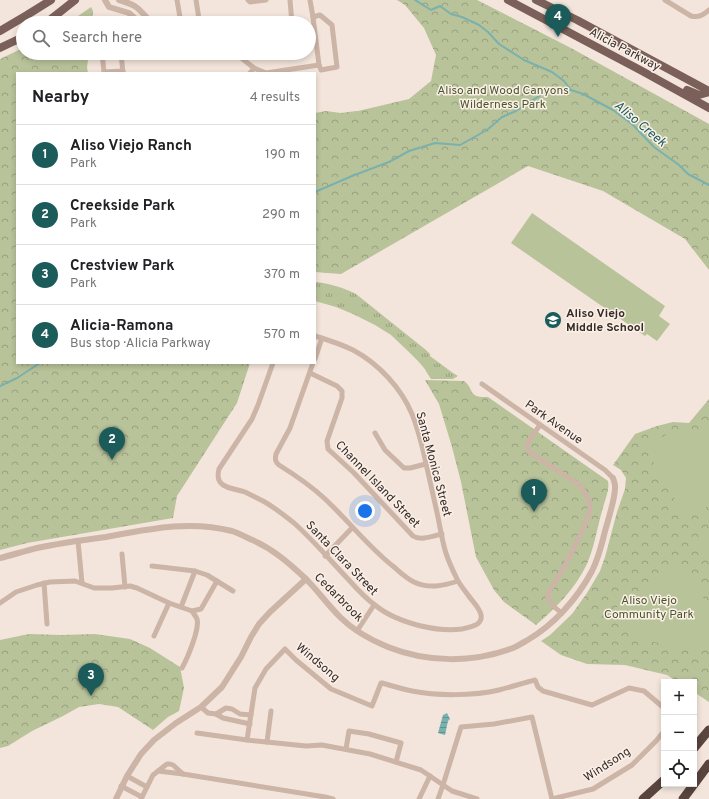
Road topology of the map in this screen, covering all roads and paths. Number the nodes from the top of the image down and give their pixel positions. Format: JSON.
{"nodes":[{"id":1,"x":51,"y":0,"type":"edge"},
{"id":2,"x":75,"y":0,"type":"edge"},
{"id":3,"x":105,"y":0,"type":"edge"},
{"id":4,"x":119,"y":0,"type":"edge"},
{"id":5,"x":177,"y":0,"type":"edge"},
{"id":6,"x":196,"y":0,"type":"edge"},
{"id":7,"x":248,"y":0,"type":"edge"},
{"id":8,"x":266,"y":0,"type":"edge"},
{"id":9,"x":290,"y":0,"type":"edge"},
{"id":10,"x":310,"y":0,"type":"edge"},
{"id":11,"x":508,"y":0,"type":"edge"},
{"id":12,"x":535,"y":0,"type":"edge"},
{"id":13,"x":665,"y":0,"type":"edge"},
{"id":14,"x":709,"y":10,"type":"edge"},
{"id":15,"x":529,"y":11,"type":"junction"},
{"id":16,"x":25,"y":16,"type":"edge"},
{"id":17,"x":55,"y":16,"type":"edge"},
{"id":18,"x":132,"y":16,"type":"edge"},
{"id":19,"x":145,"y":16,"type":"edge"},
{"id":20,"x":180,"y":16,"type":"edge"},
{"id":21,"x":199,"y":16,"type":"edge"},
{"id":22,"x":291,"y":16,"type":"edge"},
{"id":23,"x":313,"y":16,"type":"edge"},
{"id":24,"x":316,"y":16,"type":"edge"},
{"id":25,"x":16,"y":22,"type":"edge"},
{"id":26,"x":0,"y":31,"type":"edge"},
{"id":27,"x":16,"y":40,"type":"edge"},
{"id":28,"x":316,"y":46,"type":"edge"},
{"id":29,"x":0,"y":48,"type":"edge"},
{"id":30,"x":103,"y":60,"type":"edge"},
{"id":31,"x":122,"y":60,"type":"edge"},
{"id":32,"x":244,"y":60,"type":"edge"},
{"id":33,"x":318,"y":65,"type":"junction"},
{"id":34,"x":254,"y":68,"type":"junction"},
{"id":35,"x":642,"y":71,"type":"junction"},
{"id":36,"x":104,"y":72,"type":"edge"},
{"id":37,"x":104,"y":72,"type":"edge"},
{"id":38,"x":123,"y":72,"type":"edge"},
{"id":39,"x":251,"y":72,"type":"edge"},
{"id":40,"x":264,"y":72,"type":"edge"},
{"id":41,"x":272,"y":72,"type":"edge"},
{"id":42,"x":709,"y":92,"type":"edge"},
{"id":43,"x":709,"y":108,"type":"edge"},
{"id":44,"x":316,"y":336,"type":"edge"},
{"id":45,"x":322,"y":338,"type":"junction"},
{"id":46,"x":316,"y":356,"type":"edge"},
{"id":47,"x":273,"y":364,"type":"edge"},
{"id":48,"x":314,"y":364,"type":"edge"},
{"id":49,"x":310,"y":373,"type":"junction"},
{"id":50,"x":482,"y":384,"type":"dead end"},
{"id":51,"x":540,"y":425,"type":"junction"},
{"id":52,"x":375,"y":433,"type":"dead end"},
{"id":53,"x":426,"y":464,"type":"junction"},
{"id":54,"x":613,"y":478,"type":"joint"},
{"id":55,"x":352,"y":528,"type":"junction"},
{"id":56,"x":442,"y":534,"type":"junction"},
{"id":57,"x":78,"y":541,"type":"junction"},
{"id":58,"x":122,"y":554,"type":"dead end"},
{"id":59,"x":325,"y":556,"type":"junction"},
{"id":60,"x":0,"y":558,"type":"edge"},
{"id":61,"x":152,"y":566,"type":"dead end"},
{"id":62,"x":195,"y":571,"type":"junction"},
{"id":63,"x":306,"y":580,"type":"junction"},
{"id":64,"x":218,"y":581,"type":"junction"},
{"id":65,"x":458,"y":581,"type":"junction"},
{"id":66,"x":44,"y":583,"type":"junction"},
{"id":67,"x":82,"y":584,"type":"junction"},
{"id":68,"x":125,"y":587,"type":"junction"},
{"id":69,"x":233,"y":591,"type":"dead end"},
{"id":70,"x":169,"y":602,"type":"junction"},
{"id":71,"x":0,"y":603,"type":"edge"},
{"id":72,"x":374,"y":605,"type":"junction"},
{"id":73,"x":181,"y":607,"type":"junction"},
{"id":74,"x":192,"y":611,"type":"junction"},
{"id":75,"x":562,"y":613,"type":"junction"},
{"id":76,"x":481,"y":614,"type":"joint"},
{"id":77,"x":47,"y":624,"type":"dead end"},
{"id":78,"x":357,"y":631,"type":"junction"},
{"id":79,"x":154,"y":636,"type":"dead end"},
{"id":80,"x":182,"y":668,"type":"dead end"},
{"id":81,"x":661,"y":705,"type":"edge"},
{"id":82,"x":201,"y":707,"type":"junction"},
{"id":83,"x":271,"y":710,"type":"dead end"},
{"id":84,"x":216,"y":714,"type":"junction"},
{"id":85,"x":251,"y":715,"type":"junction"},
{"id":86,"x":250,"y":724,"type":"junction"},
{"id":87,"x":709,"y":730,"type":"edge"},
{"id":88,"x":197,"y":733,"type":"dead end"},
{"id":89,"x":661,"y":735,"type":"edge"},
{"id":90,"x":247,"y":740,"type":"junction"},
{"id":91,"x":267,"y":742,"type":"junction"},
{"id":92,"x":697,"y":744,"type":"edge"},
{"id":93,"x":346,"y":749,"type":"junction"},
{"id":94,"x":396,"y":762,"type":"junction"},
{"id":95,"x":709,"y":764,"type":"edge"},
{"id":96,"x":158,"y":771,"type":"junction"},
{"id":97,"x":183,"y":774,"type":"junction"},
{"id":98,"x":127,"y":776,"type":"junction"},
{"id":99,"x":430,"y":776,"type":"junction"},
{"id":100,"x":661,"y":783,"type":"edge"},
{"id":101,"x":443,"y":785,"type":"junction"},
{"id":102,"x":122,"y":786,"type":"junction"},
{"id":103,"x":147,"y":787,"type":"junction"},
{"id":104,"x":142,"y":798,"type":"edge"},
{"id":105,"x":116,"y":799,"type":"edge"},
{"id":106,"x":334,"y":799,"type":"edge"},
{"id":107,"x":419,"y":799,"type":"edge"},
{"id":108,"x":438,"y":799,"type":"edge"},
{"id":109,"x":477,"y":799,"type":"edge"},
{"id":110,"x":552,"y":799,"type":"edge"},
{"id":111,"x":643,"y":799,"type":"edge"},
{"id":112,"x":683,"y":799,"type":"edge"}],
"edges":[{"from":1,"to":16,"type":"main road"},
{"from":2,"to":17,"type":"main road"},
{"from":3,"to":18,"type":"street"},
{"from":4,"to":19,"type":"street"},
{"from":5,"to":20,"type":"street"},
{"from":6,"to":21,"type":"street"},
{"from":7,"to":8,"type":"street"},
{"from":9,"to":22,"type":"street"},
{"from":10,"to":23,"type":"street"},
{"from":11,"to":15,"type":"main road","name":"Alicia Parkway"},
{"from":12,"to":15,"type":"main road"},
{"from":12,"to":42,"type":"main road","name":"Alicia Parkway"},
{"from":13,"to":14,"type":"street"},
{"from":15,"to":35,"type":"main road","name":"Alicia Parkway"},
{"from":24,"to":33,"type":"street"},
{"from":25,"to":26,"type":"main road"},
{"from":27,"to":29,"type":"main road"},
{"from":28,"to":33,"type":"street"},
{"from":30,"to":36,"type":"street"},
{"from":31,"to":38,"type":"street"},
{"from":32,"to":34,"type":"street"},
{"from":33,"to":41,"type":"street"},
{"from":34,"to":39,"type":"street"},
{"from":34,"to":40,"type":"street"},
{"from":35,"to":42,"type":"main road"},
{"from":35,"to":43,"type":"main road","name":"Alicia Parkway"},
{"from":37,"to":38,"type":"street"},
{"from":44,"to":45,"type":"street","name":"Santa Monica Street"},
{"from":45,"to":46,"type":"street"},
{"from":45,"to":53,"type":"street","name":"Santa Monica Street"},
{"from":47,"to":59,"type":"street","name":"Santa Clara Street"},
{"from":48,"to":49,"type":"street"},
{"from":49,"to":55,"type":"street"},
{"from":49,"to":56,"type":"street","name":"Channel Island Street"},
{"from":50,"to":51,"type":"street","name":"Park Avenue"},
{"from":51,"to":54,"type":"street","name":"Park Avenue"},
{"from":51,"to":75,"type":"street"},
{"from":52,"to":53,"type":"street"},
{"from":53,"to":56,"type":"street","name":"Santa Monica Street"},
{"from":54,"to":75,"type":"street","name":"Cedarbrook"},
{"from":55,"to":59,"type":"street"},
{"from":55,"to":65,"type":"street"},
{"from":56,"to":65,"type":"street","name":"Santa Monica Street"},
{"from":57,"to":60,"type":"street","name":"Cedarbrook"},
{"from":57,"to":63,"type":"street","name":"Cedarbrook"},
{"from":57,"to":67,"type":"street"},
{"from":58,"to":68,"type":"street"},
{"from":59,"to":72,"type":"street","name":"Santa Clara Street"},
{"from":61,"to":62,"type":"street"},
{"from":62,"to":64,"type":"street"},
{"from":62,"to":73,"type":"street"},
{"from":63,"to":78,"type":"street","name":"Cedarbrook"},
{"from":63,"to":82,"type":"street"},
{"from":64,"to":69,"type":"street"},
{"from":64,"to":74,"type":"street"},
{"from":65,"to":76,"type":"street","name":"Santa Monica Street"},
{"from":66,"to":67,"type":"street"},
{"from":66,"to":71,"type":"street"},
{"from":66,"to":77,"type":"street"},
{"from":67,"to":68,"type":"street"},
{"from":68,"to":70,"type":"street"},
{"from":70,"to":73,"type":"street"},
{"from":70,"to":79,"type":"street"},
{"from":72,"to":76,"type":"street","name":"Santa Clara Street"},
{"from":72,"to":78,"type":"street"},
{"from":73,"to":74,"type":"street"},
{"from":74,"to":80,"type":"street"},
{"from":75,"to":78,"type":"street","name":"Cedarbrook"},
{"from":81,"to":85,"type":"street","name":"Windsong"},
{"from":82,"to":84,"type":"street"},
{"from":82,"to":98,"type":"street"},
{"from":83,"to":91,"type":"street"},
{"from":84,"to":85,"type":"street"},
{"from":84,"to":86,"type":"street"},
{"from":85,"to":86,"type":"street","name":"Windsong"},
{"from":86,"to":90,"type":"street","name":"Windsong"},
{"from":87,"to":92,"type":"highway"},
{"from":88,"to":90,"type":"street"},
{"from":89,"to":110,"type":"street","name":"Windsong"},
{"from":90,"to":91,"type":"street"},
{"from":91,"to":93,"type":"street"},
{"from":93,"to":94,"type":"street"},
{"from":93,"to":94,"type":"street"},
{"from":94,"to":99,"type":"street"},
{"from":95,"to":112,"type":"highway"},
{"from":96,"to":97,"type":"street"},
{"from":96,"to":97,"type":"street"},
{"from":96,"to":103,"type":"street"},
{"from":97,"to":106,"type":"street"},
{"from":98,"to":102,"type":"street"},
{"from":98,"to":103,"type":"street"},
{"from":99,"to":101,"type":"street"},
{"from":99,"to":107,"type":"street"},
{"from":100,"to":111,"type":"highway"},
{"from":101,"to":108,"type":"street"},
{"from":101,"to":109,"type":"street"},
{"from":101,"to":110,"type":"street"},
{"from":102,"to":104,"type":"street"},
{"from":102,"to":105,"type":"street"},
{"from":103,"to":104,"type":"street"}]}
